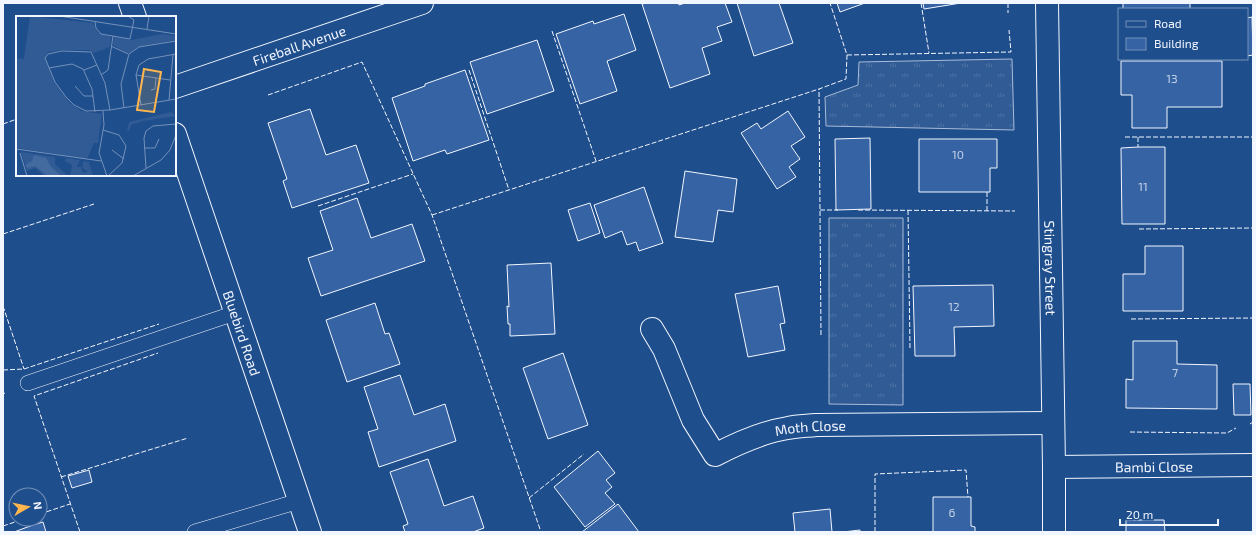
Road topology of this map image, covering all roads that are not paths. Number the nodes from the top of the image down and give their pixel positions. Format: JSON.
{"nodes":[{"id":1,"x":130,"y":3,"type":"edge"},
{"id":2,"x":422,"y":3,"type":"edge"},
{"id":3,"x":1047,"y":3,"type":"edge"},
{"id":4,"x":135,"y":16,"type":"edge"},
{"id":5,"x":176,"y":87,"type":"edge"},
{"id":6,"x":176,"y":137,"type":"edge"},
{"id":7,"x":235,"y":313,"type":"junction"},
{"id":8,"x":652,"y":329,"type":"dead end"},
{"id":9,"x":28,"y":383,"type":"dead end"},
{"id":10,"x":1053,"y":424,"type":"junction"},
{"id":11,"x":1253,"y":465,"type":"edge"},
{"id":12,"x":1054,"y":467,"type":"junction"},
{"id":13,"x":299,"y":501,"type":"junction"},
{"id":14,"x":195,"y":532,"type":"edge"},
{"id":15,"x":310,"y":532,"type":"edge"},
{"id":16,"x":1054,"y":532,"type":"edge"}],
"edges":[{"from":1,"to":4,"type":"street"},
{"from":2,"to":5,"type":"street","name":"Fireball Avenue"},
{"from":3,"to":10,"type":"street","name":"Stingray Street"},
{"from":6,"to":7,"type":"street","name":"Bluebird Road"},
{"from":7,"to":9,"type":"lane"},
{"from":7,"to":13,"type":"street","name":"Bluebird Road"},
{"from":8,"to":10,"type":"street","name":"Moth Close"},
{"from":10,"to":12,"type":"street","name":"Stingray Street"},
{"from":11,"to":12,"type":"street","name":"Bambi Close"},
{"from":12,"to":16,"type":"street","name":"Stingray Street"},
{"from":13,"to":14,"type":"lane"},
{"from":13,"to":15,"type":"street","name":"Bluebird Road"}]}
